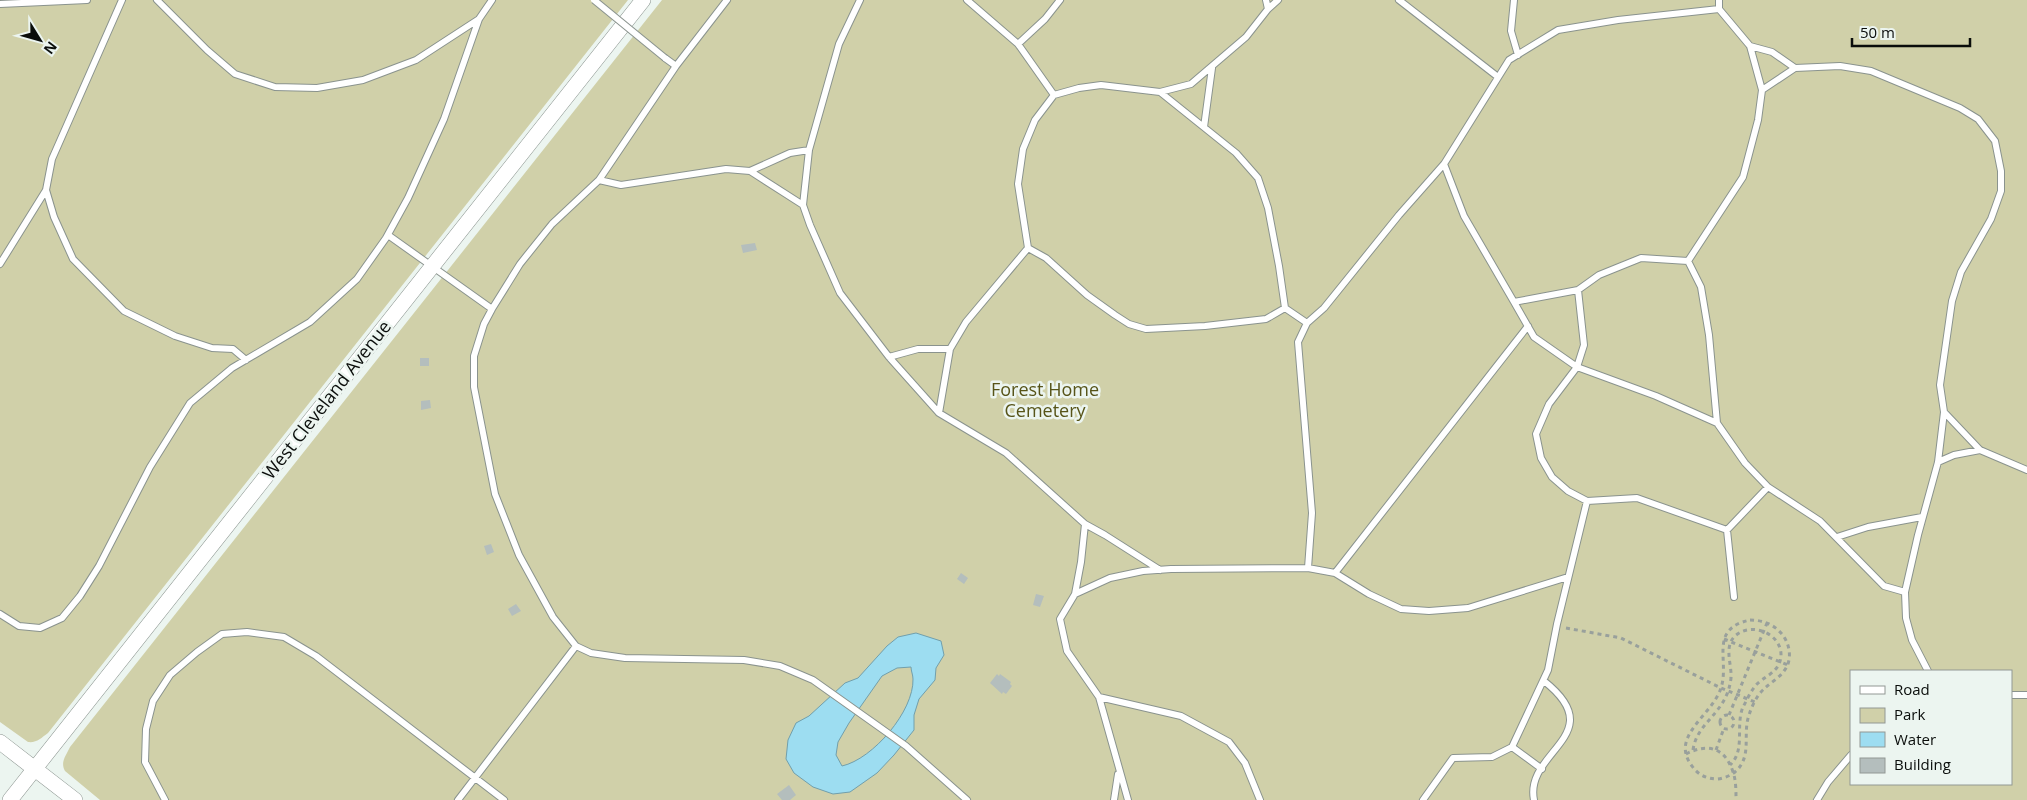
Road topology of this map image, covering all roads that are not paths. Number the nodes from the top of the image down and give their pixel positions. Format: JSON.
{"nodes":[{"id":1,"x":87,"y":0,"type":"edge"},
{"id":2,"x":122,"y":0,"type":"edge"},
{"id":3,"x":157,"y":0,"type":"edge"},
{"id":4,"x":492,"y":0,"type":"edge"},
{"id":5,"x":594,"y":0,"type":"edge"},
{"id":6,"x":643,"y":0,"type":"edge"},
{"id":7,"x":727,"y":0,"type":"edge"},
{"id":8,"x":860,"y":0,"type":"edge"},
{"id":9,"x":967,"y":0,"type":"edge"},
{"id":10,"x":1060,"y":0,"type":"edge"},
{"id":11,"x":1266,"y":0,"type":"edge"},
{"id":12,"x":1278,"y":0,"type":"edge"},
{"id":13,"x":1399,"y":0,"type":"edge"},
{"id":14,"x":1514,"y":0,"type":"edge"},
{"id":15,"x":1719,"y":0,"type":"edge"},
{"id":16,"x":0,"y":4,"type":"edge"},
{"id":17,"x":1268,"y":9,"type":"junction"},
{"id":18,"x":1719,"y":9,"type":"junction"},
{"id":19,"x":479,"y":19,"type":"junction"},
{"id":20,"x":1018,"y":44,"type":"junction"},
{"id":21,"x":1750,"y":46,"type":"junction"},
{"id":22,"x":1518,"y":55,"type":"junction"},
{"id":23,"x":676,"y":66,"type":"junction"},
{"id":24,"x":1212,"y":68,"type":"junction"},
{"id":25,"x":1795,"y":68,"type":"junction"},
{"id":26,"x":1498,"y":78,"type":"junction"},
{"id":27,"x":1762,"y":90,"type":"junction"},
{"id":28,"x":1160,"y":92,"type":"junction"},
{"id":29,"x":1054,"y":95,"type":"junction"},
{"id":30,"x":1204,"y":127,"type":"junction"},
{"id":31,"x":809,"y":150,"type":"junction"},
{"id":32,"x":1444,"y":164,"type":"junction"},
{"id":33,"x":750,"y":171,"type":"junction"},
{"id":34,"x":599,"y":180,"type":"junction"},
{"id":35,"x":46,"y":190,"type":"junction"},
{"id":36,"x":803,"y":205,"type":"junction"},
{"id":37,"x":388,"y":235,"type":"junction"},
{"id":38,"x":1028,"y":248,"type":"junction"},
{"id":39,"x":1688,"y":261,"type":"junction"},
{"id":40,"x":0,"y":264,"type":"edge"},
{"id":41,"x":432,"y":267,"type":"junction"},
{"id":42,"x":1578,"y":290,"type":"junction"},
{"id":43,"x":1514,"y":302,"type":"junction"},
{"id":44,"x":1285,"y":308,"type":"junction"},
{"id":45,"x":492,"y":309,"type":"junction"},
{"id":46,"x":1307,"y":324,"type":"junction"},
{"id":47,"x":1528,"y":326,"type":"junction"},
{"id":48,"x":950,"y":349,"type":"junction"},
{"id":49,"x":890,"y":357,"type":"junction"},
{"id":50,"x":246,"y":360,"type":"junction"},
{"id":51,"x":1577,"y":367,"type":"junction"},
{"id":52,"x":1944,"y":412,"type":"junction"},
{"id":53,"x":939,"y":413,"type":"junction"},
{"id":54,"x":1717,"y":423,"type":"junction"},
{"id":55,"x":1980,"y":450,"type":"junction"},
{"id":56,"x":1938,"y":462,"type":"junction"},
{"id":57,"x":2027,"y":470,"type":"edge"},
{"id":58,"x":1768,"y":487,"type":"junction"},
{"id":59,"x":1587,"y":501,"type":"junction"},
{"id":60,"x":1922,"y":517,"type":"junction"},
{"id":61,"x":1085,"y":524,"type":"junction"},
{"id":62,"x":1727,"y":530,"type":"junction"},
{"id":63,"x":1837,"y":537,"type":"junction"},
{"id":64,"x":1308,"y":568,"type":"junction"},
{"id":65,"x":1160,"y":570,"type":"junction"},
{"id":66,"x":1335,"y":573,"type":"junction"},
{"id":67,"x":1568,"y":576,"type":"junction"},
{"id":68,"x":1905,"y":592,"type":"junction"},
{"id":69,"x":1075,"y":594,"type":"junction"},
{"id":70,"x":1734,"y":597,"type":"dead end"},
{"id":71,"x":0,"y":614,"type":"edge"},
{"id":72,"x":576,"y":646,"type":"junction"},
{"id":73,"x":1927,"y":670,"type":"edge"},
{"id":74,"x":1544,"y":681,"type":"junction"},
{"id":75,"x":2012,"y":695,"type":"edge"},
{"id":76,"x":2027,"y":695,"type":"edge"},
{"id":77,"x":1100,"y":697,"type":"junction"},
{"id":78,"x":0,"y":742,"type":"edge"},
{"id":79,"x":1512,"y":747,"type":"junction"},
{"id":80,"x":1850,"y":756,"type":"edge"},
{"id":81,"x":1542,"y":768,"type":"junction"},
{"id":82,"x":35,"y":769,"type":"junction"},
{"id":83,"x":1118,"y":770,"type":"junction"},
{"id":84,"x":475,"y":778,"type":"junction"},
{"id":85,"x":10,"y":800,"type":"edge"},
{"id":86,"x":75,"y":800,"type":"edge"},
{"id":87,"x":165,"y":800,"type":"edge"},
{"id":88,"x":458,"y":800,"type":"edge"},
{"id":89,"x":504,"y":800,"type":"edge"},
{"id":90,"x":967,"y":800,"type":"edge"},
{"id":91,"x":1114,"y":800,"type":"edge"},
{"id":92,"x":1128,"y":800,"type":"edge"},
{"id":93,"x":1260,"y":800,"type":"edge"},
{"id":94,"x":1423,"y":800,"type":"edge"},
{"id":95,"x":1534,"y":800,"type":"edge"},
{"id":96,"x":1817,"y":800,"type":"edge"}],
"edges":[{"from":1,"to":16,"type":"lane"},
{"from":2,"to":35,"type":"lane"},
{"from":3,"to":19,"type":"lane"},
{"from":4,"to":19,"type":"lane"},
{"from":5,"to":23,"type":"lane","bridge":true},
{"from":6,"to":41,"type":"street","name":"West Cleveland Avenue"},
{"from":7,"to":23,"type":"lane"},
{"from":8,"to":31,"type":"lane"},
{"from":9,"to":20,"type":"lane"},
{"from":10,"to":20,"type":"lane"},
{"from":11,"to":17,"type":"lane"},
{"from":12,"to":17,"type":"lane"},
{"from":13,"to":26,"type":"lane"},
{"from":14,"to":22,"type":"lane"},
{"from":15,"to":18,"type":"lane"},
{"from":17,"to":24,"type":"lane"},
{"from":18,"to":21,"type":"lane"},
{"from":18,"to":22,"type":"lane"},
{"from":19,"to":37,"type":"lane"},
{"from":20,"to":29,"type":"lane"},
{"from":21,"to":25,"type":"lane"},
{"from":21,"to":27,"type":"lane"},
{"from":22,"to":26,"type":"lane"},
{"from":23,"to":34,"type":"lane"},
{"from":24,"to":28,"type":"lane"},
{"from":24,"to":30,"type":"lane"},
{"from":25,"to":27,"type":"lane"},
{"from":25,"to":52,"type":"lane"},
{"from":26,"to":32,"type":"lane"},
{"from":27,"to":39,"type":"lane"},
{"from":28,"to":29,"type":"lane"},
{"from":28,"to":30,"type":"lane"},
{"from":29,"to":38,"type":"lane"},
{"from":30,"to":44,"type":"lane"},
{"from":31,"to":33,"type":"lane"},
{"from":31,"to":36,"type":"lane"},
{"from":32,"to":43,"type":"lane"},
{"from":32,"to":46,"type":"lane"},
{"from":33,"to":34,"type":"lane"},
{"from":33,"to":36,"type":"lane"},
{"from":34,"to":45,"type":"lane"},
{"from":35,"to":40,"type":"lane"},
{"from":35,"to":50,"type":"lane"},
{"from":36,"to":49,"type":"lane"},
{"from":37,"to":41,"type":"lane"},
{"from":37,"to":50,"type":"lane"},
{"from":38,"to":44,"type":"lane"},
{"from":38,"to":48,"type":"lane"},
{"from":39,"to":42,"type":"lane"},
{"from":39,"to":54,"type":"lane"},
{"from":41,"to":45,"type":"lane"},
{"from":41,"to":82,"type":"street","name":"West Cleveland Avenue"},
{"from":42,"to":43,"type":"lane"},
{"from":42,"to":51,"type":"lane"},
{"from":43,"to":47,"type":"lane"},
{"from":44,"to":46,"type":"lane"},
{"from":45,"to":72,"type":"lane"},
{"from":46,"to":64,"type":"lane"},
{"from":47,"to":51,"type":"lane"},
{"from":47,"to":66,"type":"lane"},
{"from":48,"to":49,"type":"lane"},
{"from":48,"to":53,"type":"lane"},
{"from":49,"to":53,"type":"lane"},
{"from":50,"to":71,"type":"lane"},
{"from":51,"to":54,"type":"lane"},
{"from":51,"to":59,"type":"lane"},
{"from":52,"to":55,"type":"lane"},
{"from":52,"to":56,"type":"lane"},
{"from":53,"to":61,"type":"lane"},
{"from":54,"to":58,"type":"lane"},
{"from":55,"to":56,"type":"lane"},
{"from":55,"to":57,"type":"lane"},
{"from":56,"to":60,"type":"lane"},
{"from":58,"to":62,"type":"lane"},
{"from":58,"to":63,"type":"lane"},
{"from":59,"to":62,"type":"lane"},
{"from":59,"to":67,"type":"lane"},
{"from":60,"to":63,"type":"lane"},
{"from":60,"to":68,"type":"lane"},
{"from":61,"to":65,"type":"lane"},
{"from":61,"to":69,"type":"lane"},
{"from":62,"to":70,"type":"lane"},
{"from":63,"to":68,"type":"lane"},
{"from":64,"to":65,"type":"lane"},
{"from":64,"to":66,"type":"lane"},
{"from":65,"to":69,"type":"lane"},
{"from":66,"to":67,"type":"lane"},
{"from":67,"to":74,"type":"lane"},
{"from":68,"to":73,"type":"lane"},
{"from":69,"to":77,"type":"lane"},
{"from":72,"to":84,"type":"lane"},
{"from":72,"to":90,"type":"lane"},
{"from":74,"to":79,"type":"lane"},
{"from":74,"to":81,"type":"lane"},
{"from":75,"to":76,"type":"lane"},
{"from":77,"to":83,"type":"lane"},
{"from":77,"to":93,"type":"lane"},
{"from":78,"to":82,"type":"street"},
{"from":79,"to":81,"type":"lane"},
{"from":79,"to":94,"type":"lane"},
{"from":80,"to":96,"type":"lane"},
{"from":81,"to":95,"type":"lane"},
{"from":82,"to":85,"type":"street","name":"West Cleveland Avenue"},
{"from":82,"to":86,"type":"street"},
{"from":83,"to":91,"type":"lane"},
{"from":83,"to":92,"type":"lane"},
{"from":84,"to":87,"type":"lane"},
{"from":84,"to":88,"type":"lane"},
{"from":84,"to":89,"type":"lane"}]}
